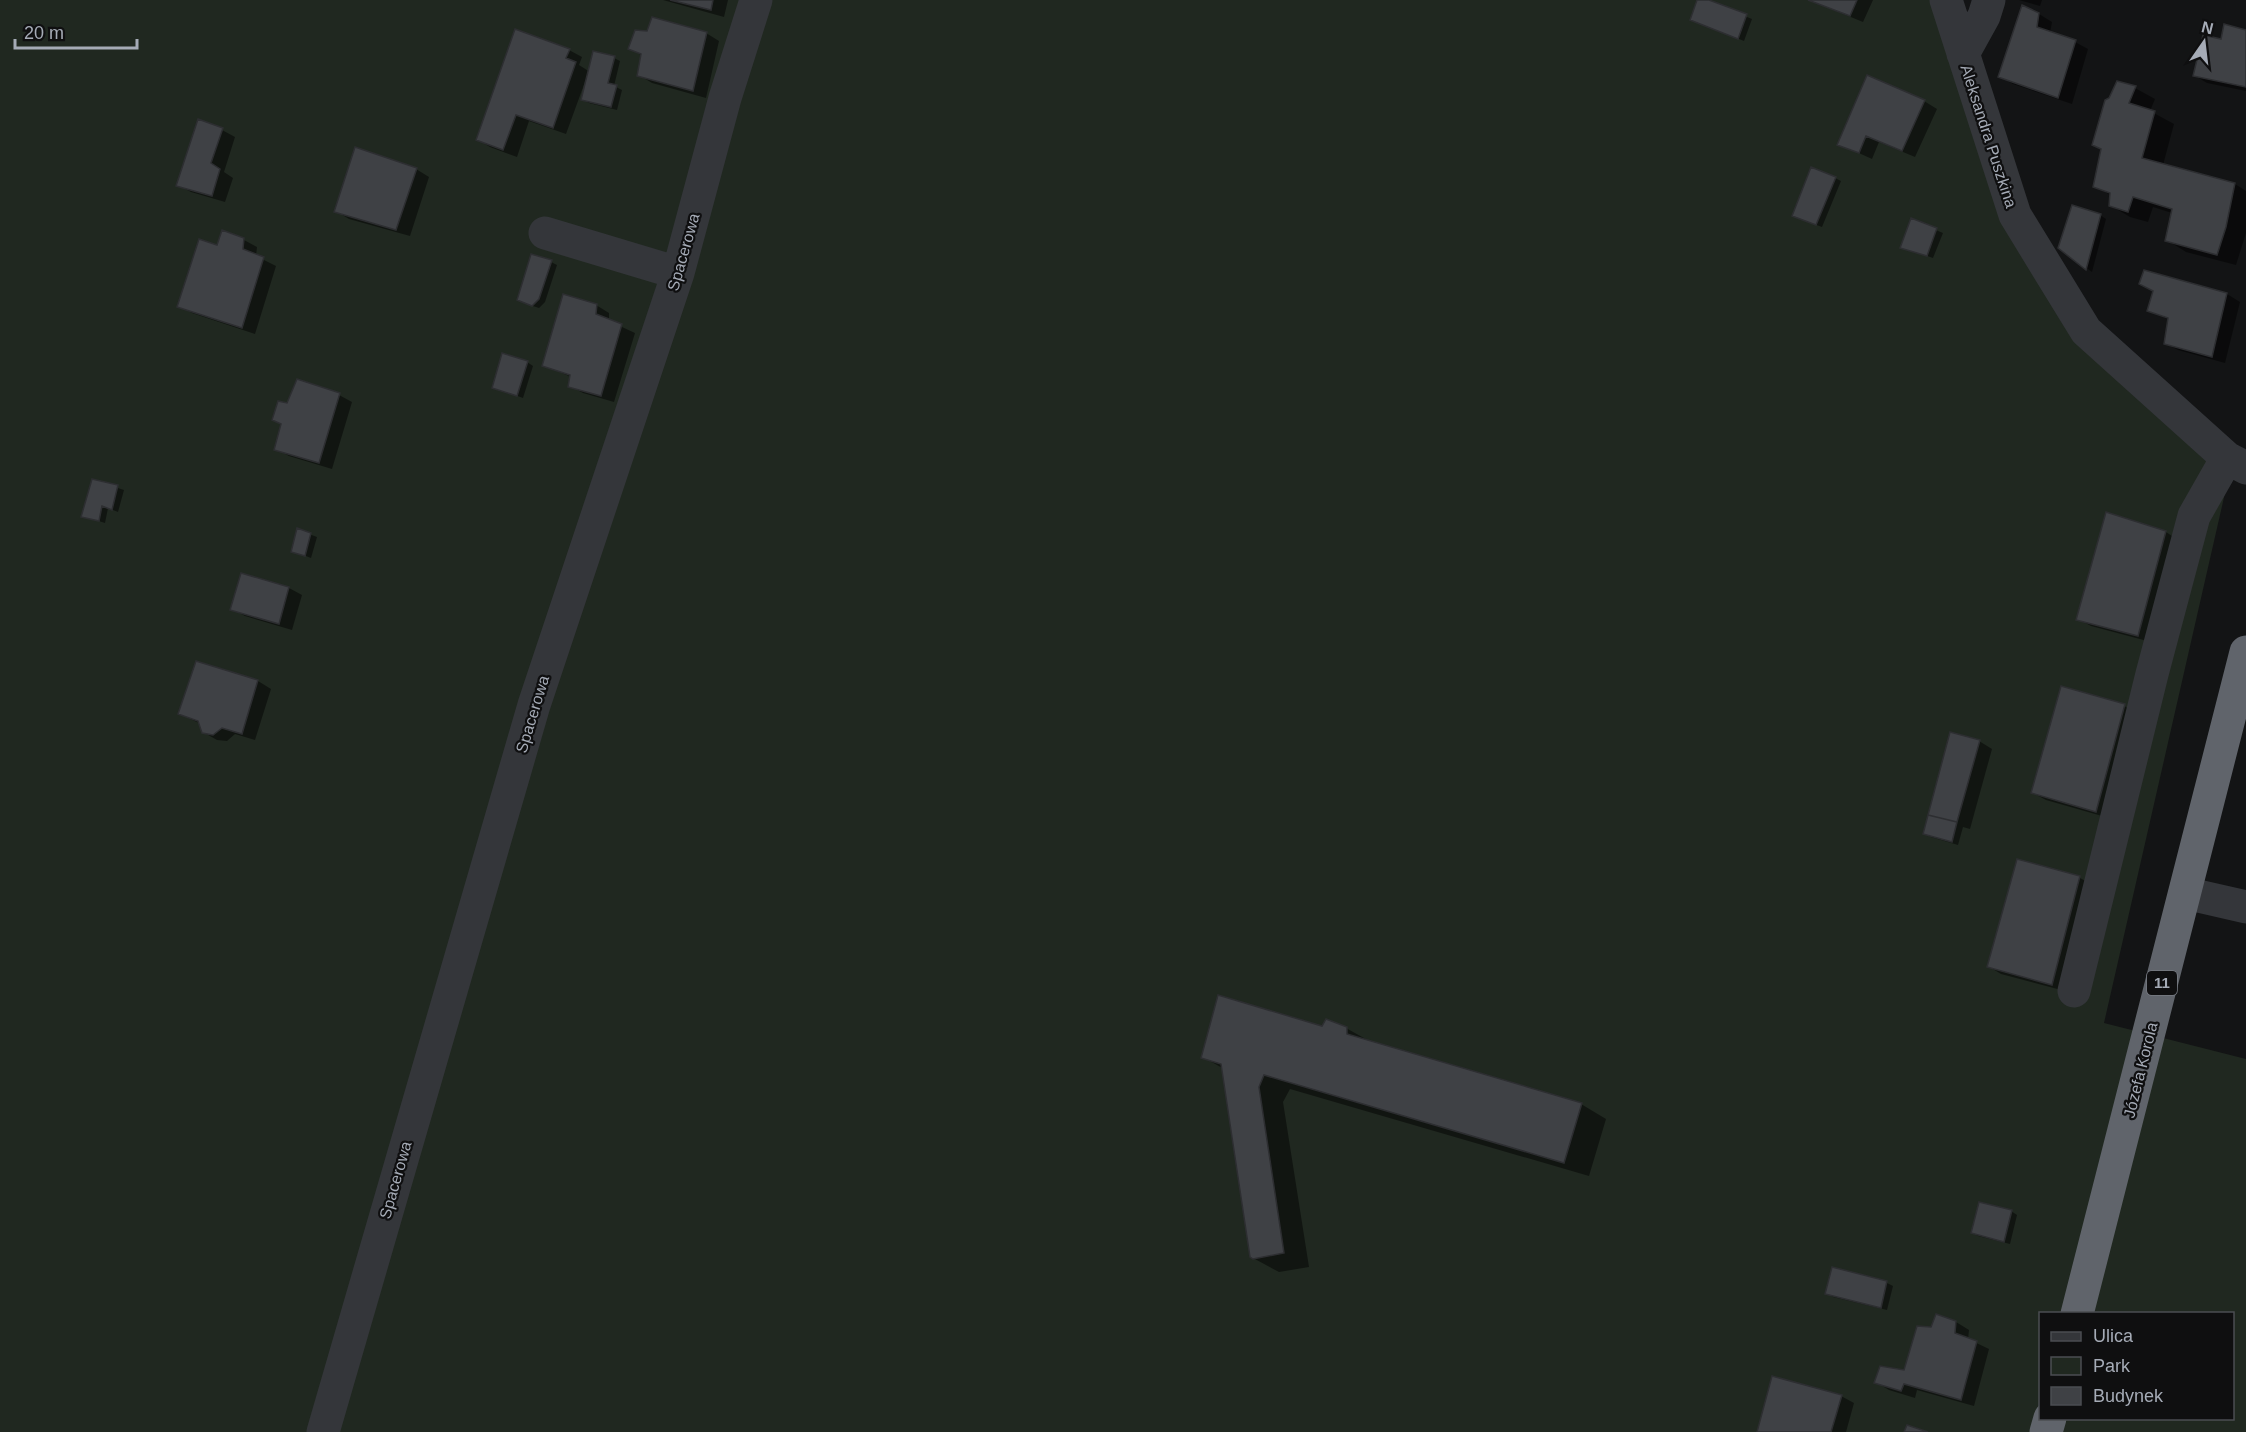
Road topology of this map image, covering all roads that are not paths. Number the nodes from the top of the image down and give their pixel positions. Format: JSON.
{"nodes":[{"id":1,"x":756,"y":0,"type":"edge"},
{"id":2,"x":1946,"y":0,"type":"edge"},
{"id":3,"x":1989,"y":0,"type":"edge"},
{"id":4,"x":1963,"y":54,"type":"junction"},
{"id":5,"x":545,"y":233,"type":"dead end"},
{"id":6,"x":678,"y":273,"type":"junction"},
{"id":7,"x":2237,"y":463,"type":"edge"},
{"id":8,"x":2246,"y":652,"type":"edge"},
{"id":9,"x":2186,"y":893,"type":"junction"},
{"id":10,"x":2246,"y":907,"type":"edge"},
{"id":11,"x":2074,"y":991,"type":"dead end"},
{"id":12,"x":2078,"y":1312,"type":"edge"},
{"id":13,"x":323,"y":1432,"type":"edge"}],
"edges":[{"from":1,"to":6,"type":"street","name":"Spacerowa"},
{"from":2,"to":4,"type":"street","name":"Aleksandra Puszkina"},
{"from":3,"to":4,"type":"street"},
{"from":4,"to":7,"type":"street","name":"Aleksandra Puszkina"},
{"from":5,"to":6,"type":"street"},
{"from":6,"to":13,"type":"street","name":"Spacerowa"},
{"from":7,"to":11,"type":"street"},
{"from":8,"to":9,"type":"highway","name":"Józefa Korola","number":"11"},
{"from":9,"to":10,"type":"street"},
{"from":9,"to":12,"type":"highway","name":"Józefa Korola","number":"11"}]}
